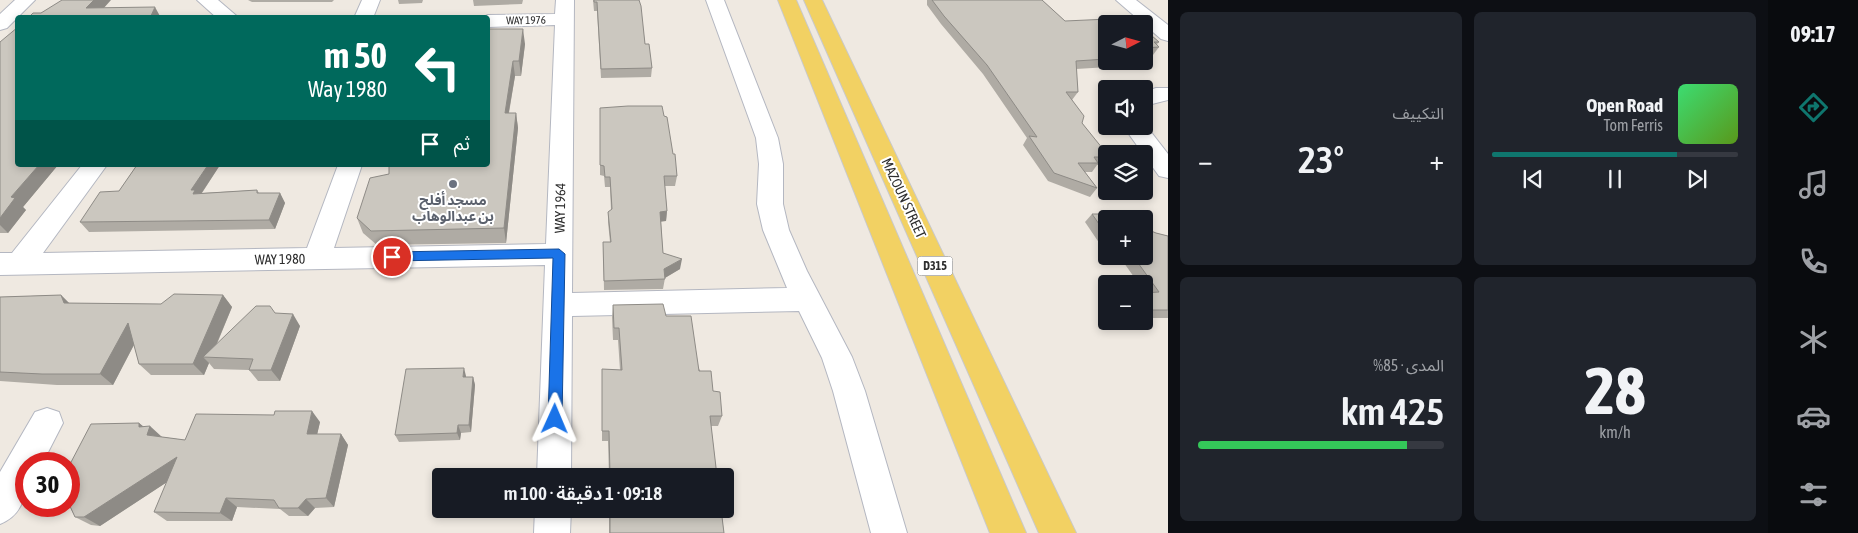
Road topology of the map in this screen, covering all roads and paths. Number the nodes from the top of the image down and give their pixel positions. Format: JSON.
{"nodes":[{"id":1,"x":26,"y":0,"type":"edge"},
{"id":2,"x":371,"y":0,"type":"edge"},
{"id":3,"x":715,"y":0,"type":"edge"},
{"id":4,"x":787,"y":0,"type":"edge"},
{"id":5,"x":813,"y":0,"type":"edge"},
{"id":6,"x":1125,"y":0,"type":"edge"},
{"id":7,"x":565,"y":10,"type":"edge"},
{"id":8,"x":364,"y":15,"type":"edge"},
{"id":9,"x":490,"y":21,"type":"edge"},
{"id":10,"x":0,"y":24,"type":"edge"},
{"id":11,"x":1168,"y":35,"type":"edge"},
{"id":12,"x":1168,"y":94,"type":"edge"},
{"id":13,"x":1153,"y":96,"type":"edge"},
{"id":14,"x":1141,"y":135,"type":"edge"},
{"id":15,"x":93,"y":167,"type":"edge"},
{"id":16,"x":349,"y":167,"type":"edge"},
{"id":17,"x":1168,"y":170,"type":"edge"},
{"id":18,"x":559,"y":254,"type":"junction"},
{"id":19,"x":317,"y":258,"type":"junction"},
{"id":20,"x":10,"y":263,"type":"edge"},
{"id":21,"x":807,"y":299,"type":"junction"},
{"id":22,"x":558,"y":304,"type":"junction"},
{"id":23,"x":47,"y":423,"type":"dead end"},
{"id":24,"x":554,"y":468,"type":"edge"},
{"id":25,"x":0,"y":506,"type":"edge"},
{"id":26,"x":553,"y":518,"type":"edge"},
{"id":27,"x":552,"y":533,"type":"edge"},
{"id":28,"x":889,"y":533,"type":"edge"},
{"id":29,"x":1008,"y":533,"type":"edge"},
{"id":30,"x":1058,"y":533,"type":"edge"}],
"edges":[{"from":1,"to":10,"type":"street"},
{"from":2,"to":8,"type":"street"},
{"from":3,"to":21,"type":"street"},
{"from":4,"to":29,"type":"main road","number":"D315"},
{"from":5,"to":30,"type":"main road","name":"MAZOUN STREET","number":"D315"},
{"from":6,"to":11,"type":"street"},
{"from":7,"to":9,"type":"street","name":"WAY 1976"},
{"from":7,"to":18,"type":"street","name":"WAY 1964"},
{"from":12,"to":13,"type":"street"},
{"from":14,"to":17,"type":"street"},
{"from":15,"to":20,"type":"street"},
{"from":16,"to":19,"type":"street"},
{"from":18,"to":19,"type":"street","name":"WAY 1980"},
{"from":18,"to":22,"type":"street","name":"WAY 1964"},
{"from":19,"to":20,"type":"street","name":"WAY 1980"},
{"from":21,"to":22,"type":"street"},
{"from":21,"to":28,"type":"street"},
{"from":22,"to":24,"type":"street","name":"WAY 1964"},
{"from":23,"to":25,"type":"street"},
{"from":26,"to":27,"type":"street"}]}
